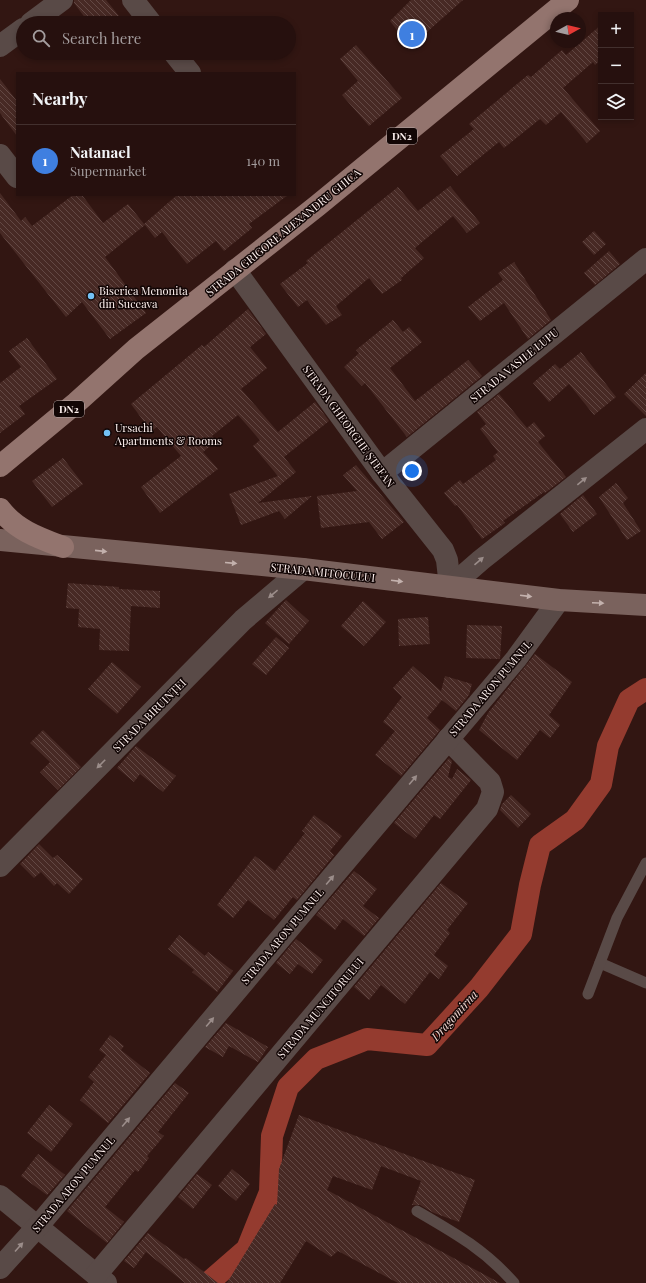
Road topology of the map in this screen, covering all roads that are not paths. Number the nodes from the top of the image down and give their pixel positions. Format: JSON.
{"nodes":[{"id":1,"x":62,"y":0,"type":"edge"},
{"id":2,"x":134,"y":0,"type":"edge"},
{"id":3,"x":568,"y":0,"type":"edge"},
{"id":4,"x":40,"y":16,"type":"edge"},
{"id":5,"x":146,"y":16,"type":"edge"},
{"id":6,"x":16,"y":34,"type":"edge"},
{"id":7,"x":0,"y":46,"type":"edge"},
{"id":8,"x":180,"y":60,"type":"edge"},
{"id":9,"x":189,"y":72,"type":"edge"},
{"id":10,"x":0,"y":155,"type":"edge"},
{"id":11,"x":16,"y":176,"type":"edge"},
{"id":12,"x":646,"y":259,"type":"edge"},
{"id":13,"x":235,"y":270,"type":"junction"},
{"id":14,"x":646,"y":429,"type":"edge"},
{"id":15,"x":0,"y":466,"type":"edge"},
{"id":16,"x":382,"y":473,"type":"junction"},
{"id":17,"x":0,"y":509,"type":"edge"},
{"id":18,"x":0,"y":540,"type":"edge"},
{"id":19,"x":63,"y":546,"type":"junction"},
{"id":20,"x":303,"y":569,"type":"junction"},
{"id":21,"x":450,"y":587,"type":"junction"},
{"id":22,"x":559,"y":600,"type":"junction"},
{"id":23,"x":646,"y":605,"type":"edge"},
{"id":24,"x":448,"y":739,"type":"junction"},
{"id":25,"x":646,"y":864,"type":"edge"},
{"id":26,"x":0,"y":866,"type":"edge"},
{"id":27,"x":600,"y":964,"type":"junction"},
{"id":28,"x":646,"y":983,"type":"edge"},
{"id":29,"x":588,"y":994,"type":"dead end"},
{"id":30,"x":0,"y":1196,"type":"edge"},
{"id":31,"x":417,"y":1211,"type":"dead end"},
{"id":32,"x":38,"y":1226,"type":"junction"},
{"id":33,"x":0,"y":1268,"type":"edge"},
{"id":34,"x":101,"y":1279,"type":"edge"},
{"id":35,"x":514,"y":1283,"type":"edge"}],
"edges":[{"from":1,"to":4,"type":"street"},
{"from":2,"to":5,"type":"street"},
{"from":3,"to":13,"type":"main road","name":"STRADA GRIGORE ALEXANDRU GHICA","number":"DN2"},
{"from":6,"to":7,"type":"street"},
{"from":8,"to":9,"type":"street"},
{"from":10,"to":11,"type":"street"},
{"from":12,"to":16,"type":"street","name":"STRADA VASILE LUPU"},
{"from":13,"to":15,"type":"main road","name":"STRADA GRIGORE ALEXANDRU GHICA","number":"DN2"},
{"from":13,"to":16,"type":"street","name":"STRADA GHEORGHE ȘTEFAN"},
{"from":21,"to":14,"type":"street","one_way":true},
{"from":16,"to":21,"type":"street","name":"STRADA GHEORGHE ȘTEFAN"},
{"from":17,"to":19,"type":"main road"},
{"from":18,"to":19,"type":"main road","name":"STRADA MITOCULUI"},
{"from":19,"to":20,"type":"main road","name":"STRADA MITOCULUI","one_way":true},
{"from":20,"to":21,"type":"main road","name":"STRADA MITOCULUI","one_way":true},
{"from":20,"to":26,"type":"street","name":"STRADA BIRUINȚEI","one_way":true},
{"from":21,"to":22,"type":"main road","name":"STRADA MITOCULUI","one_way":true},
{"from":22,"to":23,"type":"main road","name":"STRADA MITOCULUI","one_way":true},
{"from":22,"to":24,"type":"street","name":"STRADA ARON PUMNUL"},
{"from":32,"to":24,"type":"street","name":"STRADA ARON PUMNUL","one_way":true},
{"from":24,"to":34,"type":"street","name":"STRADA MUNCITORULUI"},
{"from":25,"to":27,"type":"lane"},
{"from":27,"to":28,"type":"lane"},
{"from":27,"to":29,"type":"lane"},
{"from":30,"to":32,"type":"street"},
{"from":31,"to":35,"type":"lane"},
{"from":33,"to":32,"type":"street","name":"STRADA ARON PUMNUL","one_way":true},
{"from":32,"to":34,"type":"street"}]}
